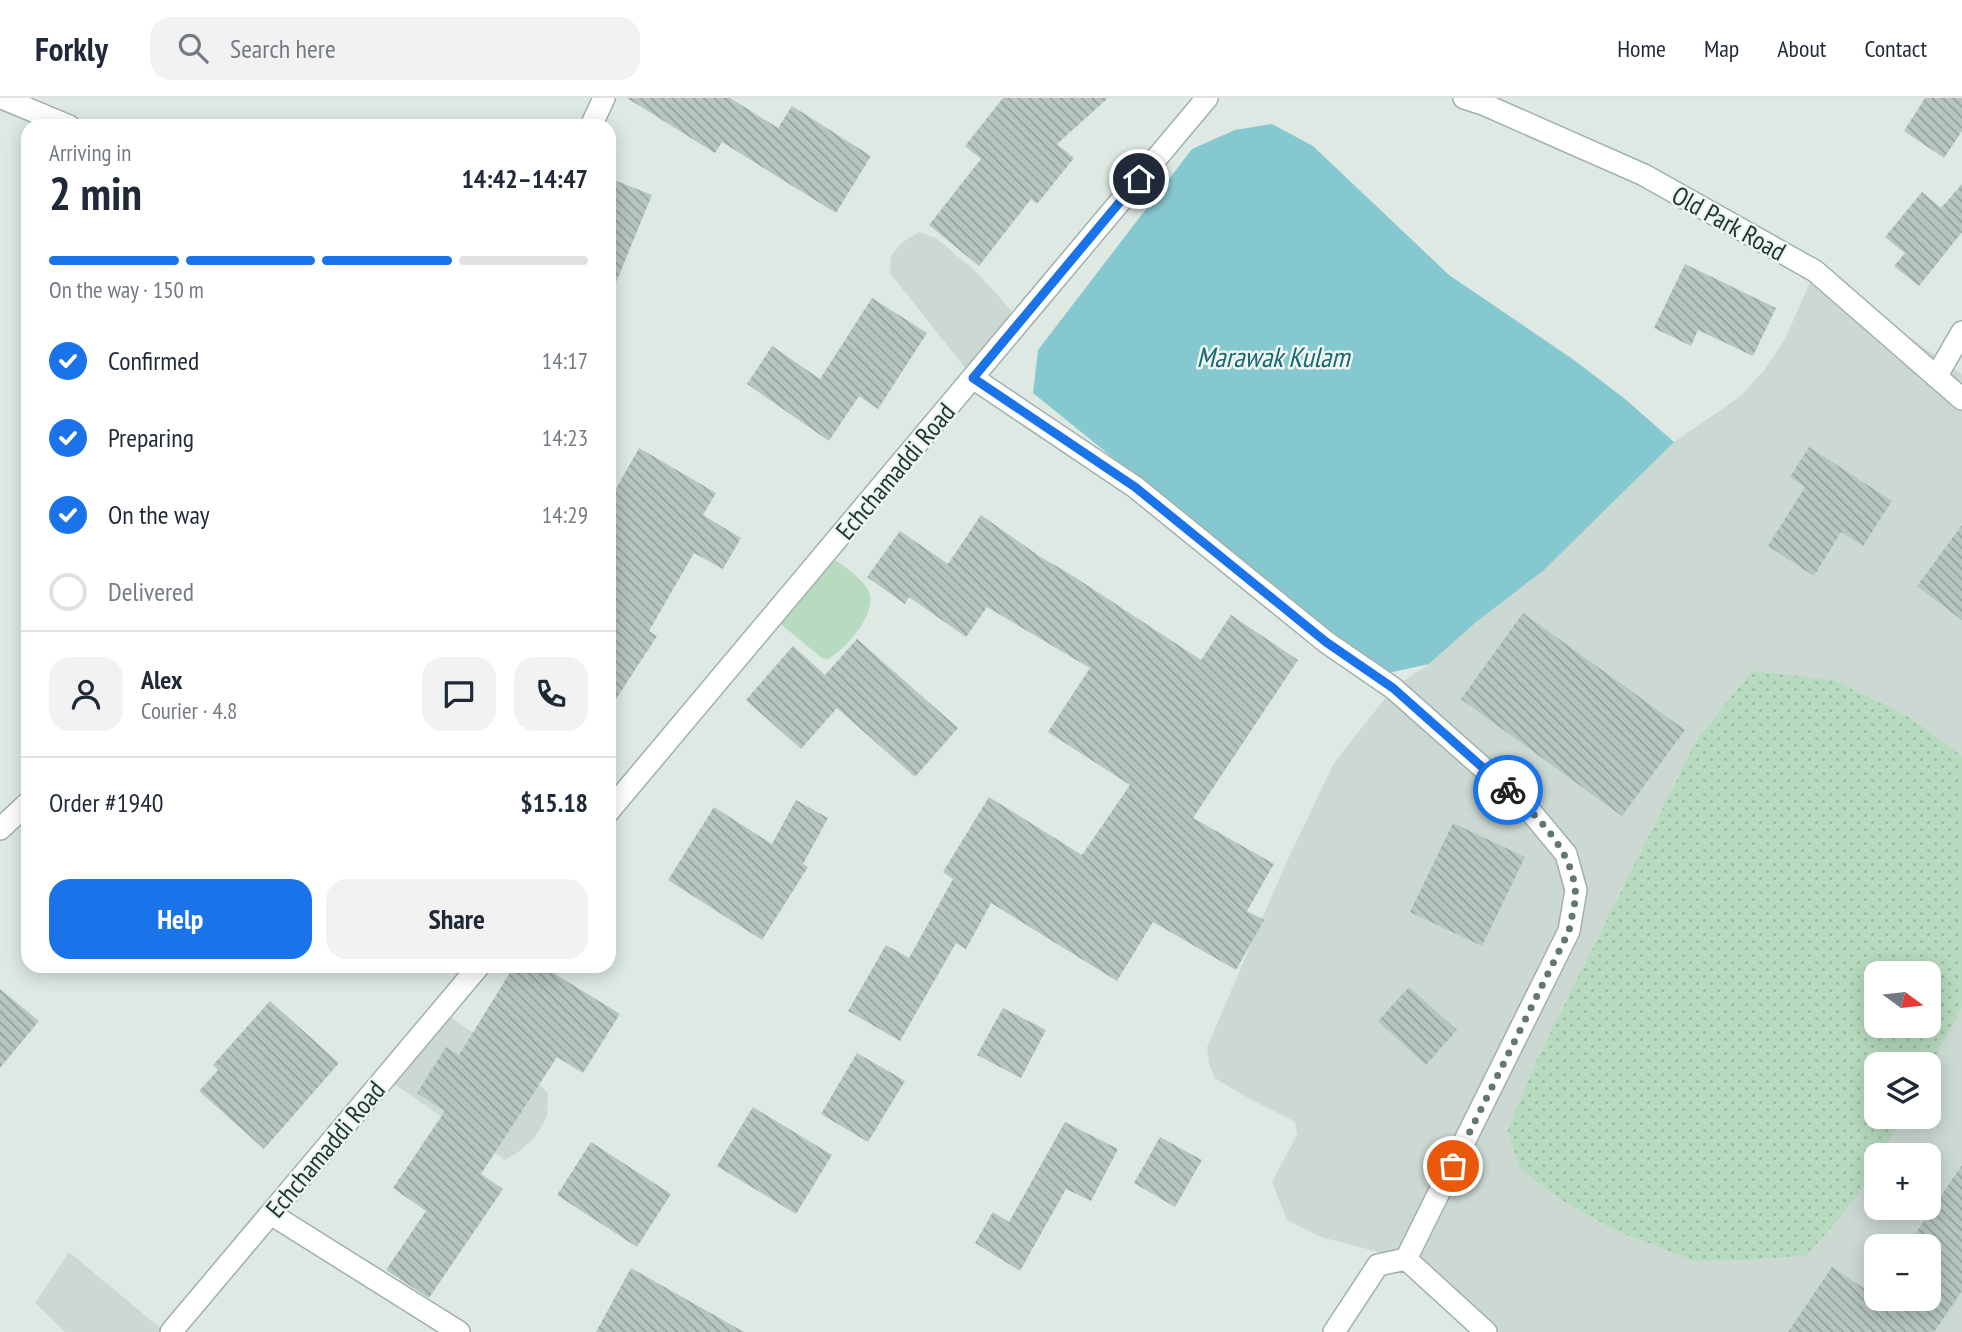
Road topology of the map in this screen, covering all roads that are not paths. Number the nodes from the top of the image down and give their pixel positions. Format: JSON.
{"nodes":[{"id":1,"x":2,"y":98,"type":"edge"},
{"id":2,"x":604,"y":98,"type":"edge"},
{"id":3,"x":1208,"y":98,"type":"edge"},
{"id":4,"x":1464,"y":98,"type":"edge"},
{"id":5,"x":52,"y":119,"type":"edge"},
{"id":6,"x":594,"y":119,"type":"edge"},
{"id":7,"x":1962,"y":332,"type":"edge"},
{"id":8,"x":1936,"y":377,"type":"junction"},
{"id":9,"x":973,"y":378,"type":"junction"},
{"id":10,"x":1962,"y":399,"type":"edge"},
{"id":11,"x":616,"y":803,"type":"edge"},
{"id":12,"x":21,"y":810,"type":"edge"},
{"id":13,"x":0,"y":829,"type":"edge"},
{"id":14,"x":473,"y":973,"type":"edge"},
{"id":15,"x":271,"y":1214,"type":"junction"},
{"id":16,"x":1406,"y":1259,"type":"junction"},
{"id":17,"x":171,"y":1332,"type":"edge"},
{"id":18,"x":459,"y":1332,"type":"edge"},
{"id":19,"x":1334,"y":1332,"type":"edge"},
{"id":20,"x":1486,"y":1332,"type":"edge"}],
"edges":[{"from":1,"to":5,"type":"street"},
{"from":2,"to":6,"type":"street"},
{"from":3,"to":9,"type":"street","name":"Echchamaddi Road"},
{"from":4,"to":8,"type":"street","name":"Old Park Road"},
{"from":7,"to":8,"type":"street"},
{"from":8,"to":10,"type":"street","name":"Old Park Road"},
{"from":9,"to":11,"type":"street","name":"Echchamaddi Road"},
{"from":9,"to":16,"type":"street"},
{"from":12,"to":13,"type":"street"},
{"from":14,"to":15,"type":"street","name":"Echchamaddi Road"},
{"from":15,"to":17,"type":"street","name":"Echchamaddi Road"},
{"from":15,"to":18,"type":"street"},
{"from":16,"to":19,"type":"street"},
{"from":16,"to":20,"type":"street"}]}
